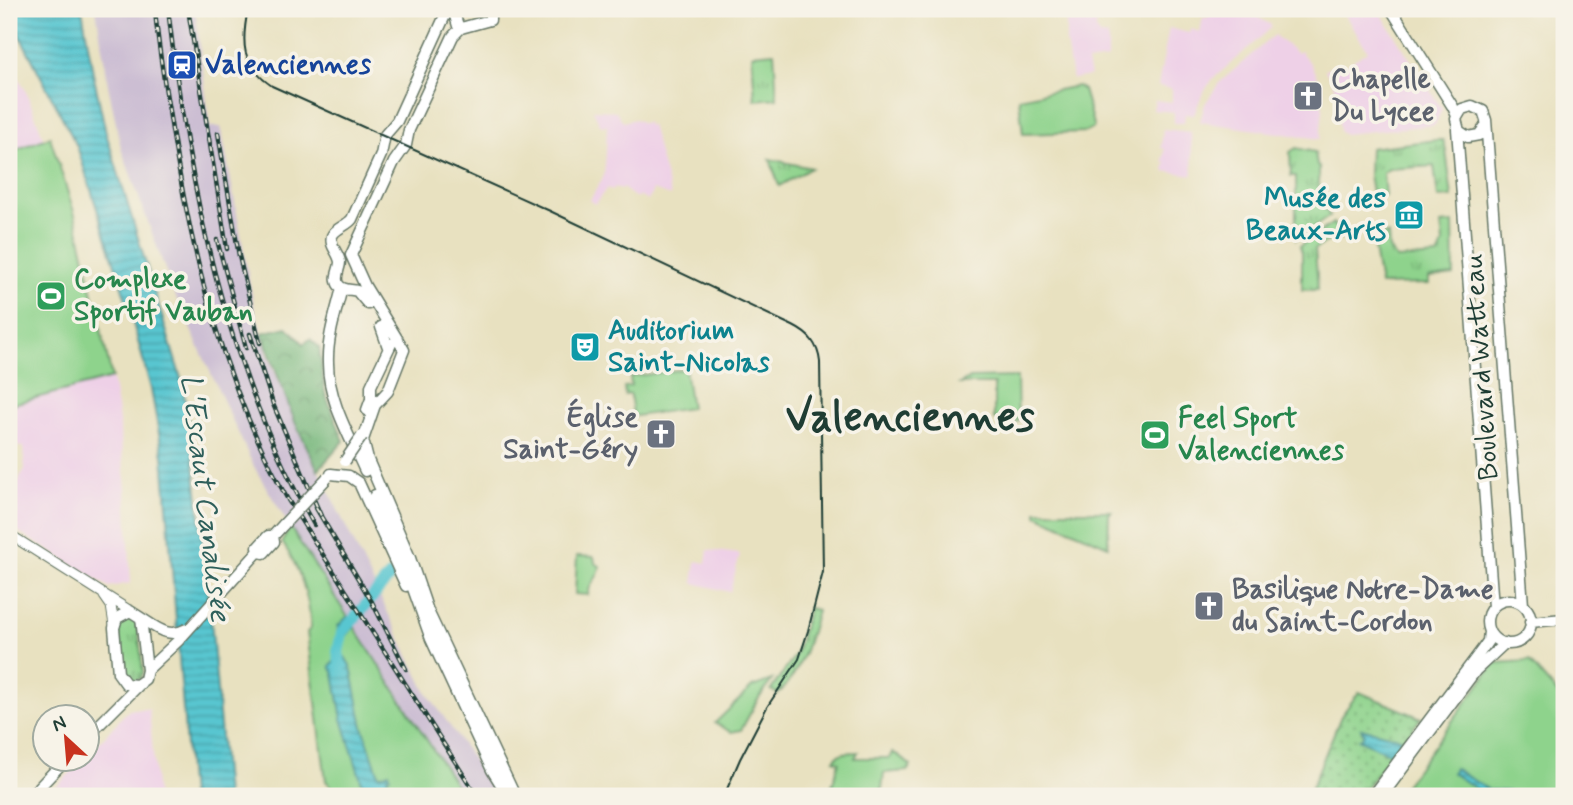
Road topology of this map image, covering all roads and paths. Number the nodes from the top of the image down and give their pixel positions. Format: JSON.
{"nodes":[{"id":1,"x":451,"y":9,"type":"edge"},
{"id":2,"x":490,"y":9,"type":"edge"},
{"id":3,"x":1391,"y":9,"type":"edge"},
{"id":4,"x":1398,"y":9,"type":"edge"},
{"id":5,"x":461,"y":28,"type":"junction"},
{"id":6,"x":1465,"y":107,"type":"junction"},
{"id":7,"x":1457,"y":116,"type":"junction"},
{"id":8,"x":1486,"y":125,"type":"junction"},
{"id":9,"x":391,"y":129,"type":"junction"},
{"id":10,"x":1457,"y":129,"type":"junction"},
{"id":11,"x":407,"y":137,"type":"junction"},
{"id":12,"x":384,"y":145,"type":"junction"},
{"id":13,"x":400,"y":152,"type":"junction"},
{"id":14,"x":341,"y":228,"type":"junction"},
{"id":15,"x":356,"y":243,"type":"junction"},
{"id":16,"x":361,"y":277,"type":"junction"},
{"id":17,"x":348,"y":288,"type":"junction"},
{"id":18,"x":400,"y":344,"type":"junction"},
{"id":19,"x":388,"y":347,"type":"junction"},
{"id":20,"x":372,"y":390,"type":"junction"},
{"id":21,"x":383,"y":395,"type":"junction"},
{"id":22,"x":360,"y":435,"type":"junction"},
{"id":23,"x":329,"y":476,"type":"junction"},
{"id":24,"x":9,"y":534,"type":"edge"},
{"id":25,"x":103,"y":594,"type":"junction"},
{"id":26,"x":1523,"y":605,"type":"junction"},
{"id":27,"x":1493,"y":607,"type":"junction"},
{"id":28,"x":137,"y":615,"type":"junction"},
{"id":29,"x":426,"y":616,"type":"junction"},
{"id":30,"x":1564,"y":619,"type":"edge"},
{"id":31,"x":1530,"y":622,"type":"junction"},
{"id":32,"x":114,"y":625,"type":"junction"},
{"id":33,"x":189,"y":627,"type":"junction"},
{"id":34,"x":1489,"y":631,"type":"junction"},
{"id":35,"x":1505,"y":643,"type":"junction"},
{"id":36,"x":118,"y":673,"type":"junction"},
{"id":37,"x":145,"y":676,"type":"junction"},
{"id":38,"x":106,"y":715,"type":"junction"},
{"id":39,"x":102,"y":720,"type":"edge"},
{"id":40,"x":52,"y":774,"type":"edge"},
{"id":41,"x":31,"y":796,"type":"edge"},
{"id":42,"x":508,"y":796,"type":"edge"},
{"id":43,"x":515,"y":796,"type":"edge"},
{"id":44,"x":1372,"y":796,"type":"edge"},
{"id":45,"x":1382,"y":796,"type":"edge"}],
"edges":[{"from":1,"to":5,"type":"main road"},
{"from":1,"to":9,"type":"main road"},
{"from":2,"to":5,"type":"main road"},
{"from":3,"to":7,"type":"main road"},
{"from":4,"to":6,"type":"main road"},
{"from":5,"to":11,"type":"main road"},
{"from":6,"to":7,"type":"main road"},
{"from":6,"to":8,"type":"main road"},
{"from":7,"to":10,"type":"main road"},
{"from":8,"to":10,"type":"main road"},
{"from":8,"to":26,"type":"main road","name":"Boulevard Watteau"},
{"from":9,"to":11,"type":"main road"},
{"from":9,"to":12,"type":"main road"},
{"from":10,"to":27,"type":"main road","name":"Boulevard Watteau"},
{"from":11,"to":13,"type":"main road"},
{"from":12,"to":13,"type":"main road"},
{"from":12,"to":14,"type":"main road"},
{"from":13,"to":15,"type":"main road"},
{"from":14,"to":15,"type":"main road"},
{"from":14,"to":17,"type":"main road"},
{"from":15,"to":16,"type":"main road"},
{"from":16,"to":17,"type":"main road"},
{"from":16,"to":18,"type":"main road"},
{"from":17,"to":19,"type":"main road"},
{"from":17,"to":29,"type":"main road"},
{"from":18,"to":19,"type":"main road"},
{"from":18,"to":21,"type":"main road"},
{"from":19,"to":20,"type":"main road"},
{"from":20,"to":21,"type":"main road"},
{"from":20,"to":22,"type":"main road"},
{"from":21,"to":22,"type":"main road"},
{"from":22,"to":23,"type":"main road","bridge":true},
{"from":22,"to":29,"type":"main road"},
{"from":23,"to":29,"type":"main road"},
{"from":23,"to":33,"type":"main road","bridge":true},
{"from":24,"to":25,"type":"street"},
{"from":25,"to":28,"type":"street"},
{"from":25,"to":32,"type":"street"},
{"from":26,"to":27,"type":"main road"},
{"from":26,"to":31,"type":"main road"},
{"from":27,"to":34,"type":"main road"},
{"from":28,"to":32,"type":"main road"},
{"from":28,"to":33,"type":"main road"},
{"from":28,"to":37,"type":"main road"},
{"from":29,"to":42,"type":"main road"},
{"from":29,"to":43,"type":"main road"},
{"from":30,"to":31,"type":"main road"},
{"from":31,"to":35,"type":"main road"},
{"from":32,"to":36,"type":"main road"},
{"from":33,"to":37,"type":"main road"},
{"from":34,"to":35,"type":"main road"},
{"from":34,"to":44,"type":"main road"},
{"from":35,"to":45,"type":"main road"},
{"from":36,"to":37,"type":"main road"},
{"from":36,"to":38,"type":"main road"},
{"from":37,"to":38,"type":"main road"},
{"from":38,"to":39,"type":"main road"},
{"from":40,"to":41,"type":"main road"}]}
